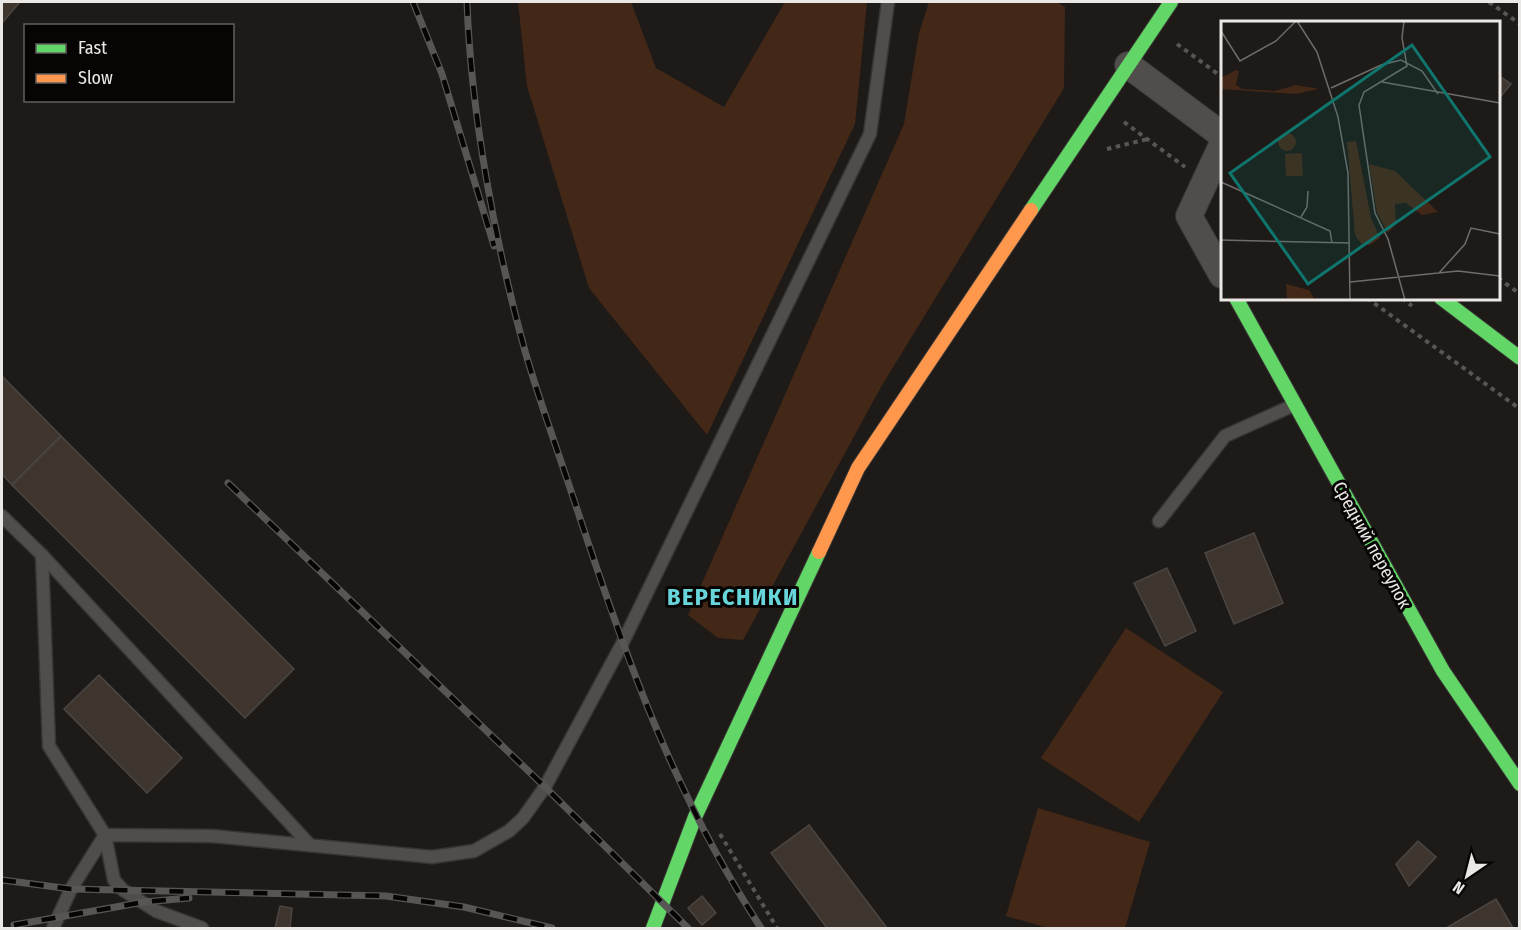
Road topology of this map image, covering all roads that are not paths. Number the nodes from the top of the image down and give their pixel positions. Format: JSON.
{"nodes":[{"id":1,"x":888,"y":2,"type":"edge"},
{"id":2,"x":1171,"y":2,"type":"edge"},
{"id":3,"x":1128,"y":64,"type":"junction"},
{"id":4,"x":1221,"y":134,"type":"edge"},
{"id":5,"x":1221,"y":148,"type":"edge"},
{"id":6,"x":1221,"y":273,"type":"edge"},
{"id":7,"x":1237,"y":300,"type":"edge"},
{"id":8,"x":1444,"y":300,"type":"edge"},
{"id":9,"x":1520,"y":358,"type":"edge"},
{"id":10,"x":1295,"y":405,"type":"junction"},
{"id":11,"x":2,"y":516,"type":"edge"},
{"id":12,"x":1159,"y":521,"type":"dead end"},
{"id":13,"x":42,"y":555,"type":"junction"},
{"id":14,"x":1520,"y":784,"type":"edge"},
{"id":15,"x":105,"y":834,"type":"junction"},
{"id":16,"x":310,"y":845,"type":"junction"},
{"id":17,"x":53,"y":928,"type":"edge"},
{"id":18,"x":202,"y":928,"type":"edge"},
{"id":19,"x":653,"y":928,"type":"edge"}],
"edges":[{"from":1,"to":16,"type":"lane"},
{"from":2,"to":3,"type":"street"},
{"from":3,"to":4,"type":"street"},
{"from":3,"to":19,"type":"street"},
{"from":5,"to":6,"type":"street"},
{"from":7,"to":10,"type":"street","name":"Средний переулок"},
{"from":8,"to":9,"type":"street"},
{"from":10,"to":12,"type":"lane"},
{"from":10,"to":14,"type":"street","name":"Средний переулок"},
{"from":11,"to":13,"type":"lane"},
{"from":13,"to":15,"type":"lane"},
{"from":13,"to":16,"type":"lane"},
{"from":15,"to":16,"type":"lane"},
{"from":15,"to":17,"type":"lane"},
{"from":15,"to":18,"type":"lane"}]}
